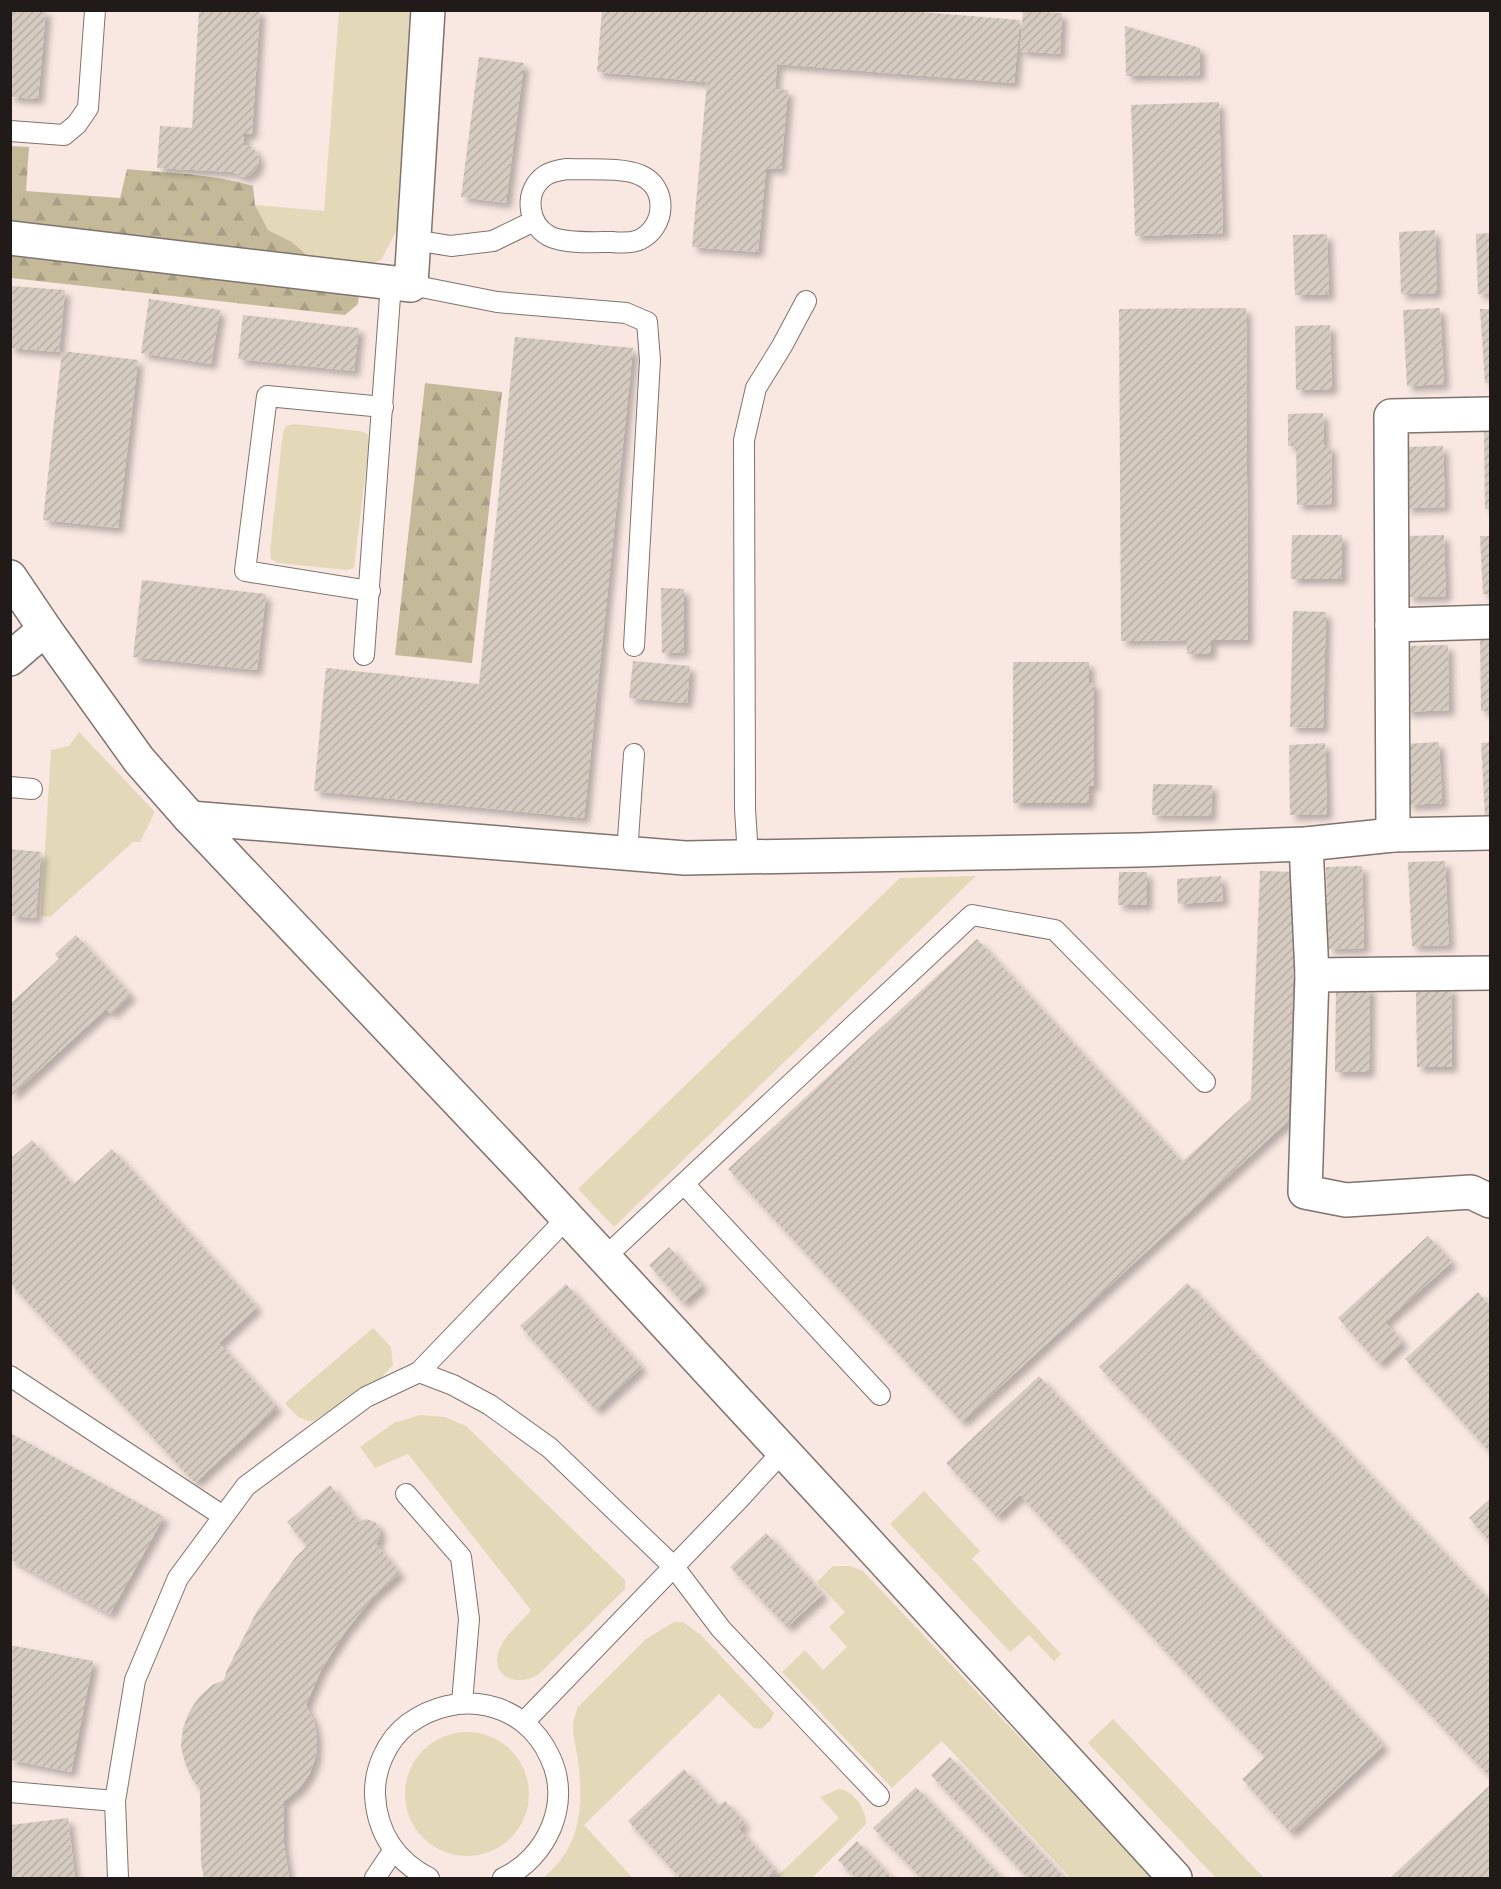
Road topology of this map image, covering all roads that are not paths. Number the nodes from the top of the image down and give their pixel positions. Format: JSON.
{"nodes":[{"id":1,"x":95,"y":10,"type":"edge"},
{"id":2,"x":429,"y":10,"type":"edge"},
{"id":3,"x":10,"y":130,"type":"edge"},
{"id":4,"x":534,"y":221,"type":"junction"},
{"id":5,"x":10,"y":238,"type":"edge"},
{"id":6,"x":414,"y":240,"type":"junction"},
{"id":7,"x":401,"y":284,"type":"junction"},
{"id":8,"x":806,"y":301,"type":"dead end"},
{"id":9,"x":383,"y":407,"type":"junction"},
{"id":10,"x":1491,"y":414,"type":"edge"},
{"id":11,"x":10,"y":577,"type":"edge"},
{"id":12,"x":370,"y":591,"type":"junction"},
{"id":13,"x":1491,"y":622,"type":"edge"},
{"id":14,"x":1392,"y":625,"type":"junction"},
{"id":15,"x":45,"y":629,"type":"junction"},
{"id":16,"x":634,"y":646,"type":"dead end"},
{"id":17,"x":364,"y":655,"type":"dead end"},
{"id":18,"x":10,"y":659,"type":"edge"},
{"id":19,"x":634,"y":754,"type":"dead end"},
{"id":20,"x":10,"y":787,"type":"edge"},
{"id":21,"x":32,"y":789,"type":"dead end"},
{"id":22,"x":190,"y":818,"type":"junction"},
{"id":23,"x":1491,"y":833,"type":"edge"},
{"id":24,"x":1393,"y":835,"type":"junction"},
{"id":25,"x":1306,"y":844,"type":"junction"},
{"id":26,"x":627,"y":853,"type":"junction"},
{"id":27,"x":748,"y":857,"type":"junction"},
{"id":28,"x":1491,"y":973,"type":"edge"},
{"id":29,"x":1312,"y":975,"type":"junction"},
{"id":30,"x":1205,"y":1082,"type":"dead end"},
{"id":31,"x":684,"y":1184,"type":"junction"},
{"id":32,"x":1491,"y":1201,"type":"edge"},
{"id":33,"x":567,"y":1218,"type":"junction"},
{"id":34,"x":604,"y":1258,"type":"junction"},
{"id":35,"x":419,"y":1372,"type":"junction"},
{"id":36,"x":10,"y":1376,"type":"edge"},
{"id":37,"x":880,"y":1395,"type":"dead end"},
{"id":38,"x":783,"y":1451,"type":"junction"},
{"id":39,"x":406,"y":1494,"type":"dead end"},
{"id":40,"x":223,"y":1516,"type":"junction"},
{"id":41,"x":674,"y":1567,"type":"junction"},
{"id":42,"x":462,"y":1703,"type":"junction"},
{"id":43,"x":524,"y":1722,"type":"junction"},
{"id":44,"x":10,"y":1792,"type":"edge"},
{"id":45,"x":879,"y":1796,"type":"dead end"},
{"id":46,"x":115,"y":1801,"type":"junction"},
{"id":47,"x":393,"y":1851,"type":"junction"},
{"id":48,"x":118,"y":1878,"type":"edge"},
{"id":49,"x":375,"y":1878,"type":"edge"},
{"id":50,"x":429,"y":1878,"type":"edge"},
{"id":51,"x":502,"y":1878,"type":"edge"},
{"id":52,"x":1175,"y":1878,"type":"edge"}],
"edges":[{"from":1,"to":3,"type":"lane"},
{"from":2,"to":6,"type":"street"},
{"from":4,"to":4,"type":"lane"},
{"from":4,"to":6,"type":"lane"},
{"from":5,"to":7,"type":"street"},
{"from":6,"to":7,"type":"street"},
{"from":7,"to":9,"type":"lane"},
{"from":7,"to":16,"type":"lane"},
{"from":8,"to":27,"type":"lane"},
{"from":9,"to":12,"type":"lane"},
{"from":9,"to":12,"type":"lane"},
{"from":10,"to":14,"type":"street"},
{"from":11,"to":15,"type":"street"},
{"from":12,"to":17,"type":"lane"},
{"from":13,"to":14,"type":"street"},
{"from":14,"to":24,"type":"street"},
{"from":15,"to":18,"type":"street"},
{"from":15,"to":22,"type":"street"},
{"from":19,"to":26,"type":"lane"},
{"from":20,"to":21,"type":"lane"},
{"from":22,"to":26,"type":"street"},
{"from":22,"to":33,"type":"street"},
{"from":23,"to":24,"type":"street"},
{"from":24,"to":25,"type":"street"},
{"from":25,"to":27,"type":"street"},
{"from":25,"to":29,"type":"street"},
{"from":26,"to":27,"type":"street"},
{"from":28,"to":29,"type":"street"},
{"from":29,"to":32,"type":"street"},
{"from":30,"to":31,"type":"lane"},
{"from":31,"to":34,"type":"lane"},
{"from":31,"to":37,"type":"lane"},
{"from":33,"to":34,"type":"street"},
{"from":33,"to":35,"type":"lane"},
{"from":34,"to":38,"type":"street"},
{"from":35,"to":40,"type":"lane"},
{"from":35,"to":41,"type":"lane"},
{"from":36,"to":40,"type":"lane"},
{"from":38,"to":41,"type":"lane"},
{"from":38,"to":52,"type":"street"},
{"from":39,"to":42,"type":"lane"},
{"from":40,"to":46,"type":"lane"},
{"from":41,"to":43,"type":"lane"},
{"from":41,"to":45,"type":"lane"},
{"from":42,"to":43,"type":"lane"},
{"from":42,"to":47,"type":"lane"},
{"from":43,"to":51,"type":"lane"},
{"from":44,"to":46,"type":"lane"},
{"from":46,"to":48,"type":"lane"},
{"from":47,"to":49,"type":"lane"},
{"from":47,"to":50,"type":"lane"}]}
